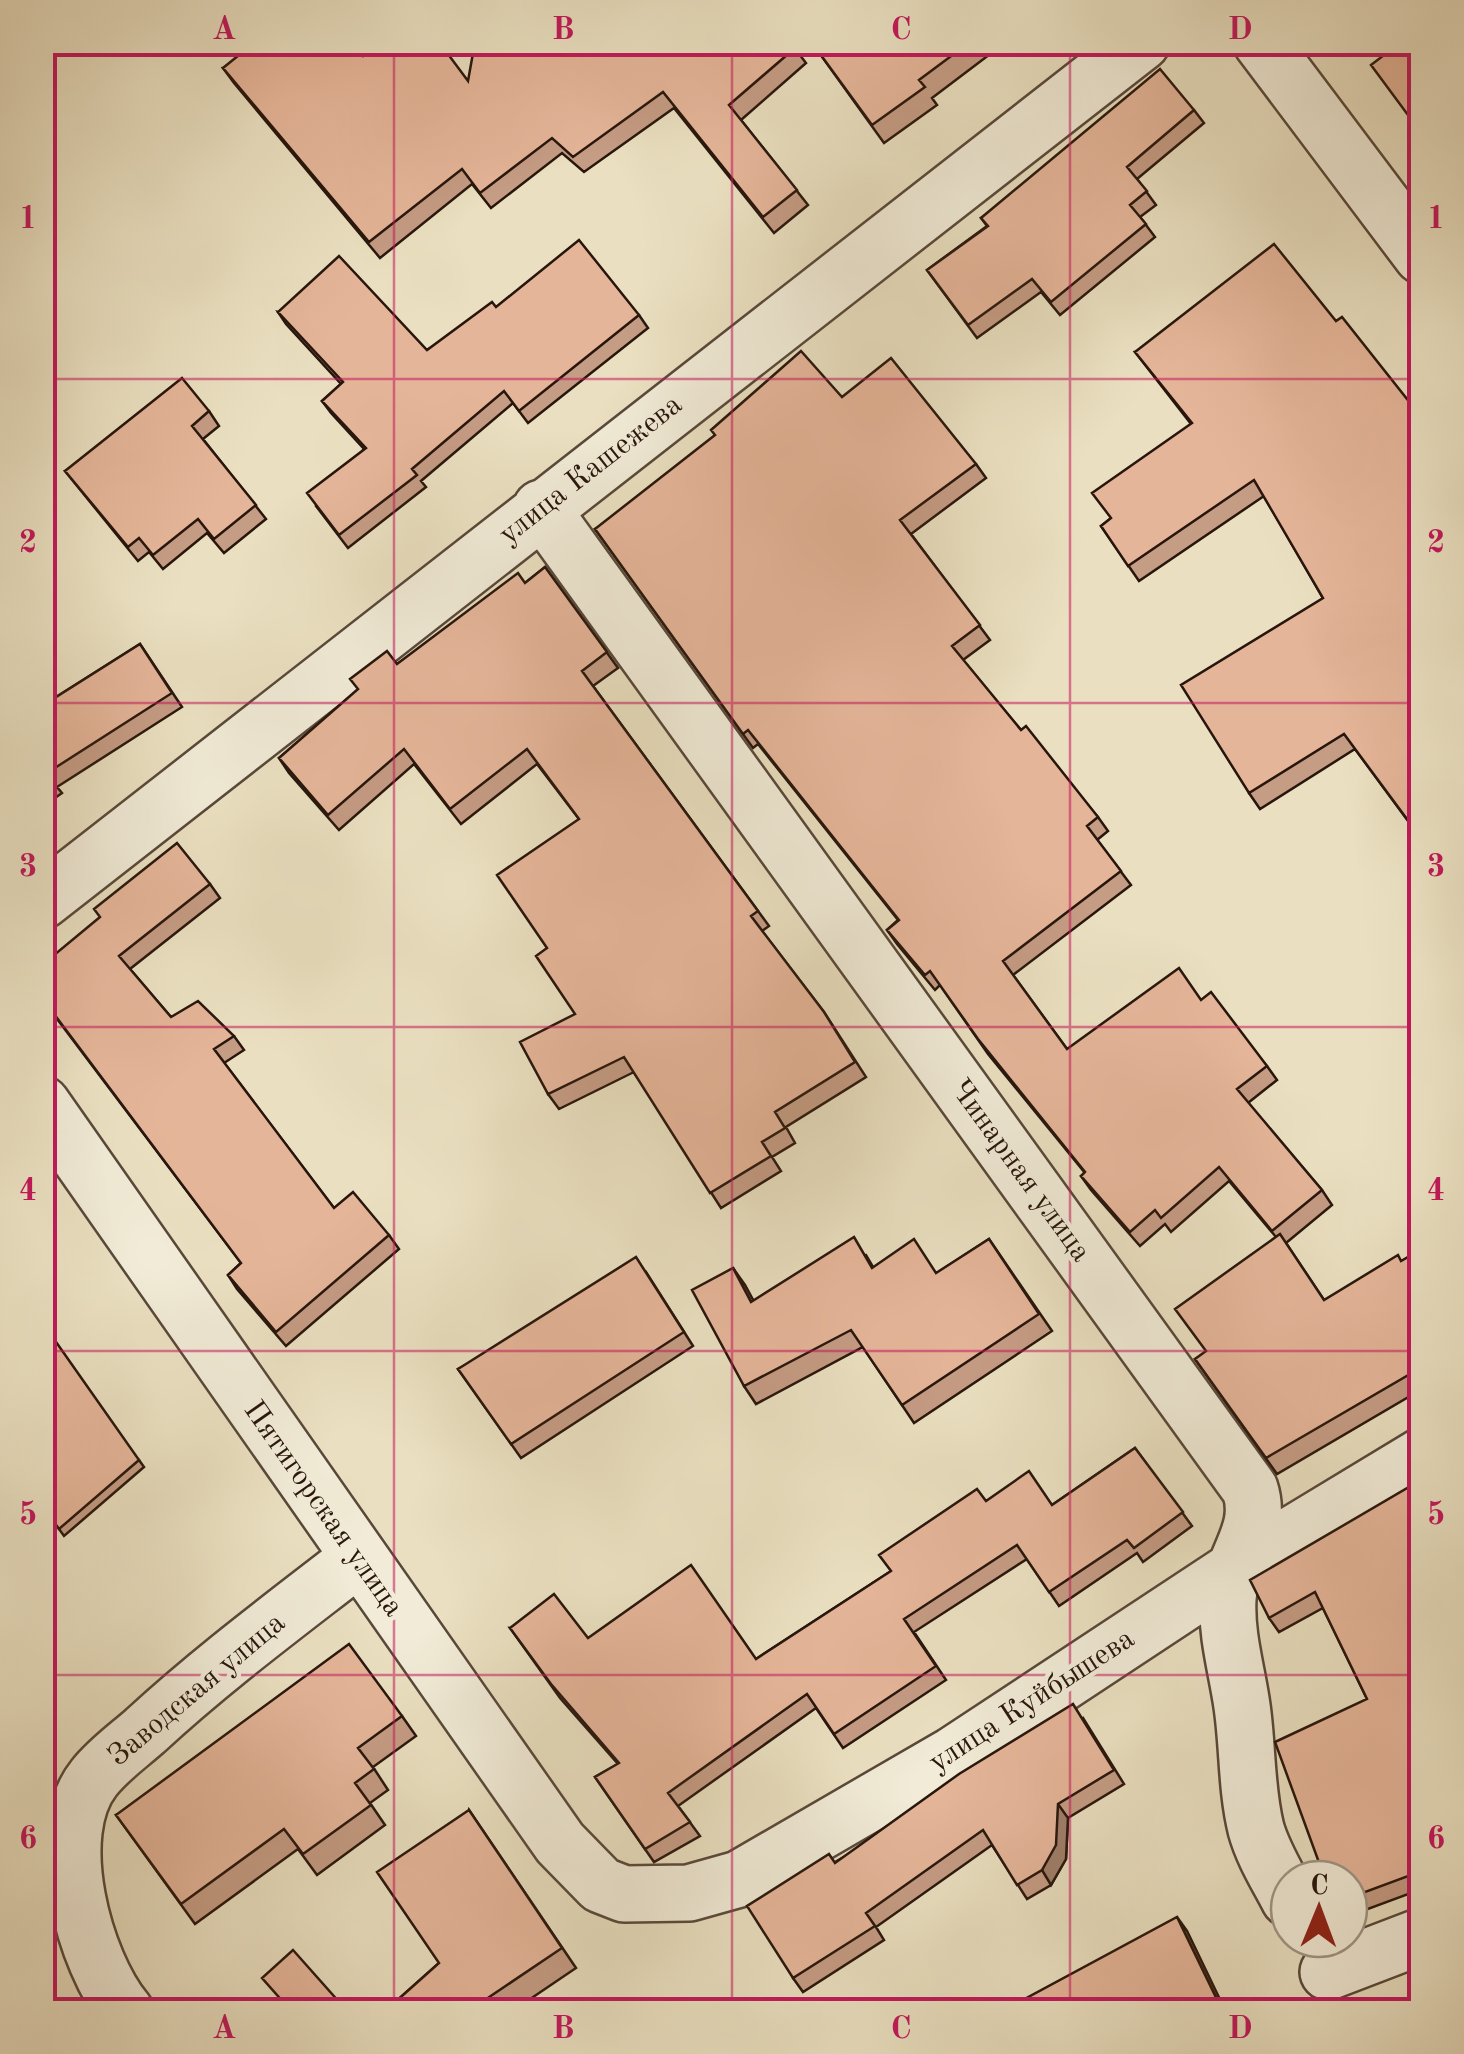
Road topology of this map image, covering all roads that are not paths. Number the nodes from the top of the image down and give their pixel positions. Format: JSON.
{"nodes":[{"id":1,"x":1142,"y":42,"type":"edge"},
{"id":2,"x":1261,"y":42,"type":"edge"},
{"id":3,"x":1422,"y":256,"type":"edge"},
{"id":4,"x":541,"y":508,"type":"junction"},
{"id":5,"x":42,"y":901,"type":"edge"},
{"id":6,"x":42,"y":1104,"type":"edge"},
{"id":7,"x":1422,"y":1456,"type":"edge"},
{"id":8,"x":357,"y":1559,"type":"junction"},
{"id":9,"x":1232,"y":1571,"type":"junction"},
{"id":10,"x":1270,"y":1859,"type":"edge"},
{"id":11,"x":624,"y":1894,"type":"joint"},
{"id":12,"x":1422,"y":1936,"type":"edge"},
{"id":13,"x":1327,"y":1974,"type":"edge"},
{"id":14,"x":126,"y":2012,"type":"edge"}],
"edges":[{"from":1,"to":4,"type":"street","name":"улица Кашежева"},
{"from":2,"to":3,"type":"street"},
{"from":4,"to":5,"type":"street","name":"улица Кашежева"},
{"from":4,"to":9,"type":"street","name":"Чинарная улица"},
{"from":6,"to":8,"type":"street","name":"Пятигорская улица"},
{"from":7,"to":9,"type":"street","name":"улица Куйбышева"},
{"from":8,"to":11,"type":"street","name":"Пятигорская улица"},
{"from":8,"to":14,"type":"street","name":"Заводская улица"},
{"from":9,"to":10,"type":"street","name":"Чинарная улица"},
{"from":9,"to":11,"type":"street","name":"улица Куйбышева"},
{"from":12,"to":13,"type":"street"}]}
